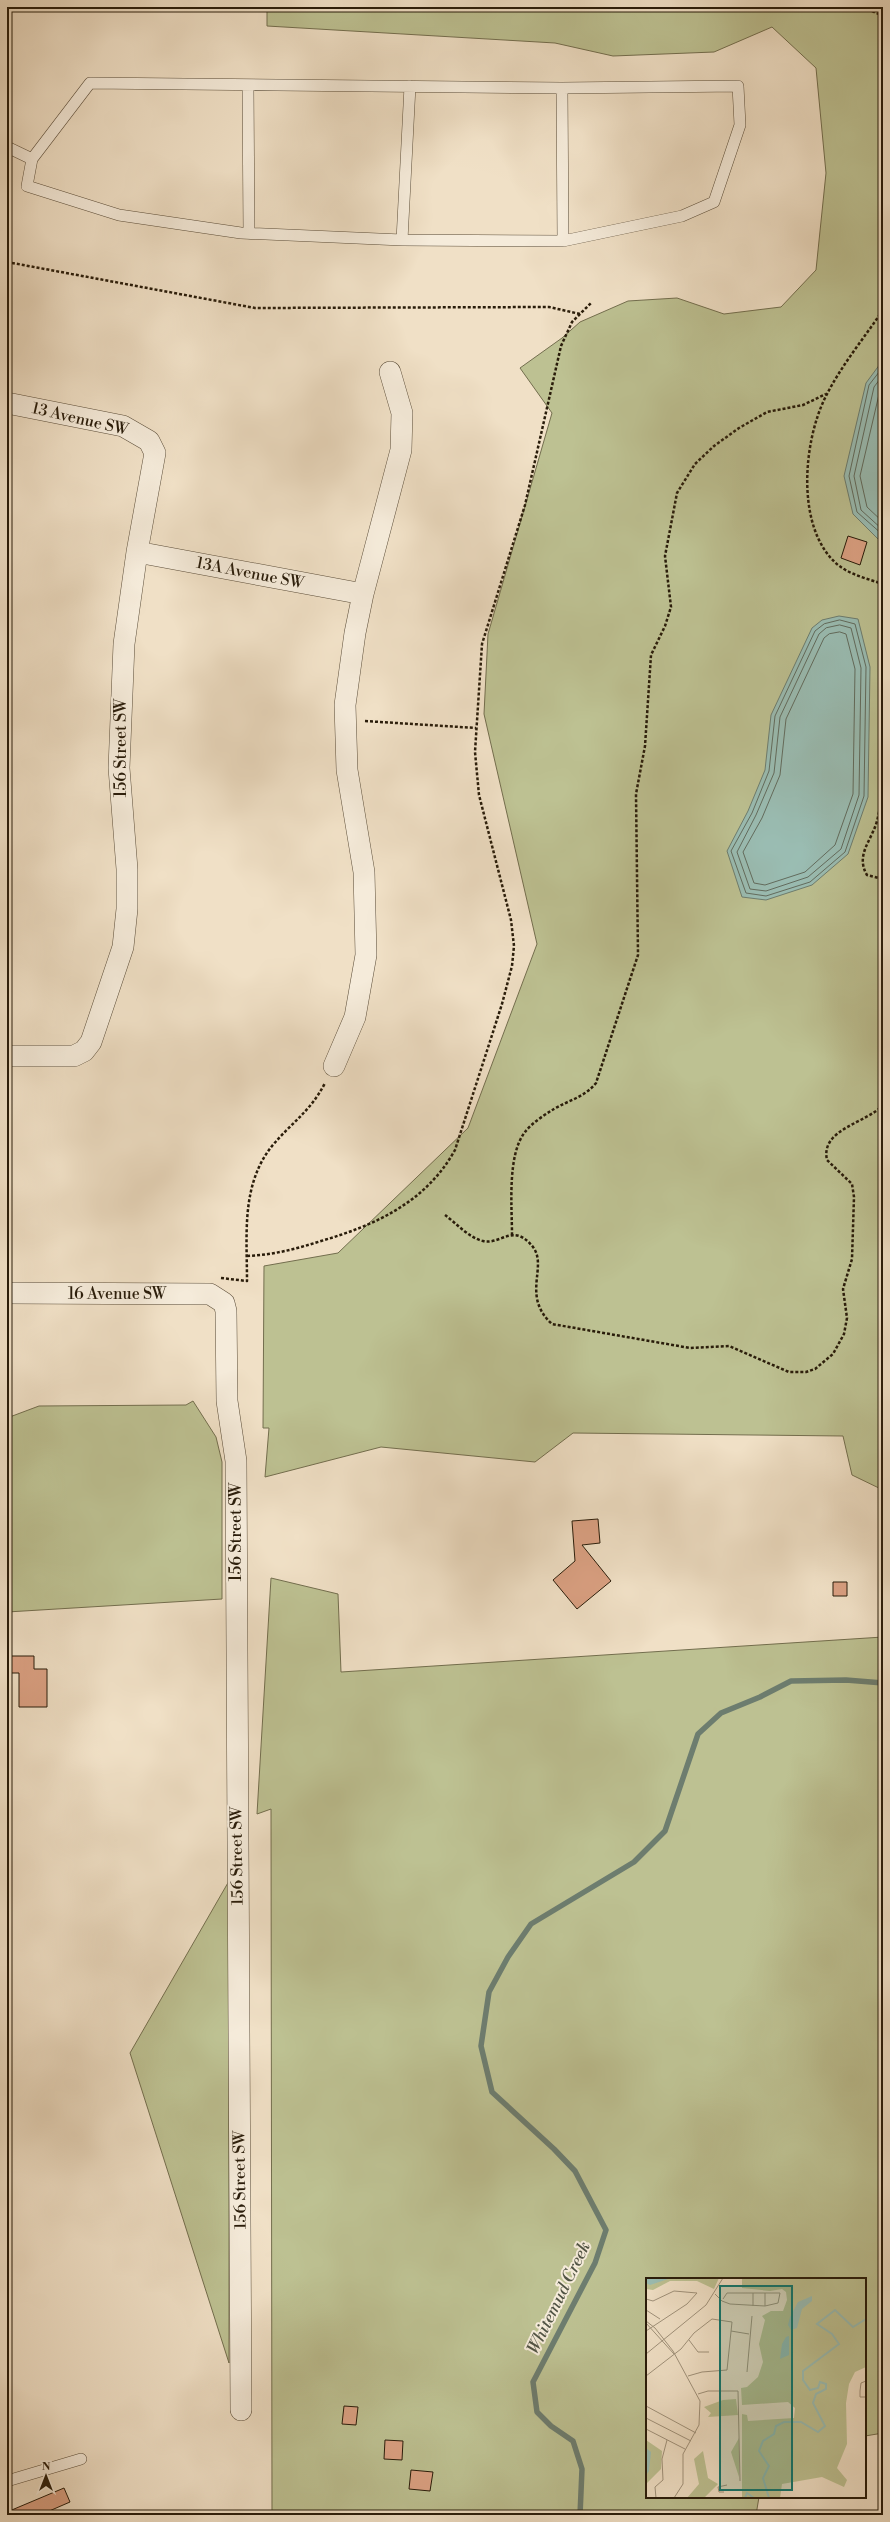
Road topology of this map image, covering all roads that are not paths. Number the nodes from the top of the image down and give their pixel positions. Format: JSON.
{"nodes":[{"id":1,"x":248,"y":86,"type":"junction"},
{"id":2,"x":410,"y":86,"type":"junction"},
{"id":3,"x":562,"y":88,"type":"junction"},
{"id":4,"x":7,"y":147,"type":"edge"},
{"id":5,"x":32,"y":159,"type":"junction"},
{"id":6,"x":249,"y":234,"type":"junction"},
{"id":7,"x":402,"y":240,"type":"junction"},
{"id":8,"x":563,"y":241,"type":"junction"},
{"id":9,"x":390,"y":372,"type":"dead end"},
{"id":10,"x":7,"y":403,"type":"edge"},
{"id":11,"x":150,"y":441,"type":"joint"},
{"id":12,"x":137,"y":552,"type":"junction"},
{"id":13,"x":363,"y":594,"type":"junction"},
{"id":14,"x":7,"y":1056,"type":"edge"},
{"id":15,"x":334,"y":1066,"type":"road end"},
{"id":16,"x":7,"y":1293,"type":"edge"},
{"id":17,"x":224,"y":1303,"type":"joint"},
{"id":18,"x":241,"y":2410,"type":"dead end"},
{"id":19,"x":81,"y":2460,"type":"dead end"},
{"id":20,"x":7,"y":2481,"type":"edge"}],
"edges":[{"from":1,"to":2,"type":"lane"},
{"from":1,"to":5,"type":"lane"},
{"from":1,"to":6,"type":"lane"},
{"from":2,"to":3,"type":"lane"},
{"from":2,"to":7,"type":"lane"},
{"from":3,"to":8,"type":"lane"},
{"from":3,"to":8,"type":"lane"},
{"from":4,"to":5,"type":"lane"},
{"from":5,"to":6,"type":"lane"},
{"from":6,"to":7,"type":"lane"},
{"from":7,"to":8,"type":"lane"},
{"from":9,"to":13,"type":"street"},
{"from":10,"to":11,"type":"street","name":"13 Avenue SW"},
{"from":11,"to":12,"type":"street","name":"156 Street SW"},
{"from":12,"to":13,"type":"street","name":"13A Avenue SW"},
{"from":12,"to":14,"type":"street","name":"156 Street SW"},
{"from":13,"to":15,"type":"street"},
{"from":16,"to":17,"type":"street","name":"16 Avenue SW"},
{"from":17,"to":18,"type":"street","name":"156 Street SW"},
{"from":19,"to":20,"type":"lane"}]}
